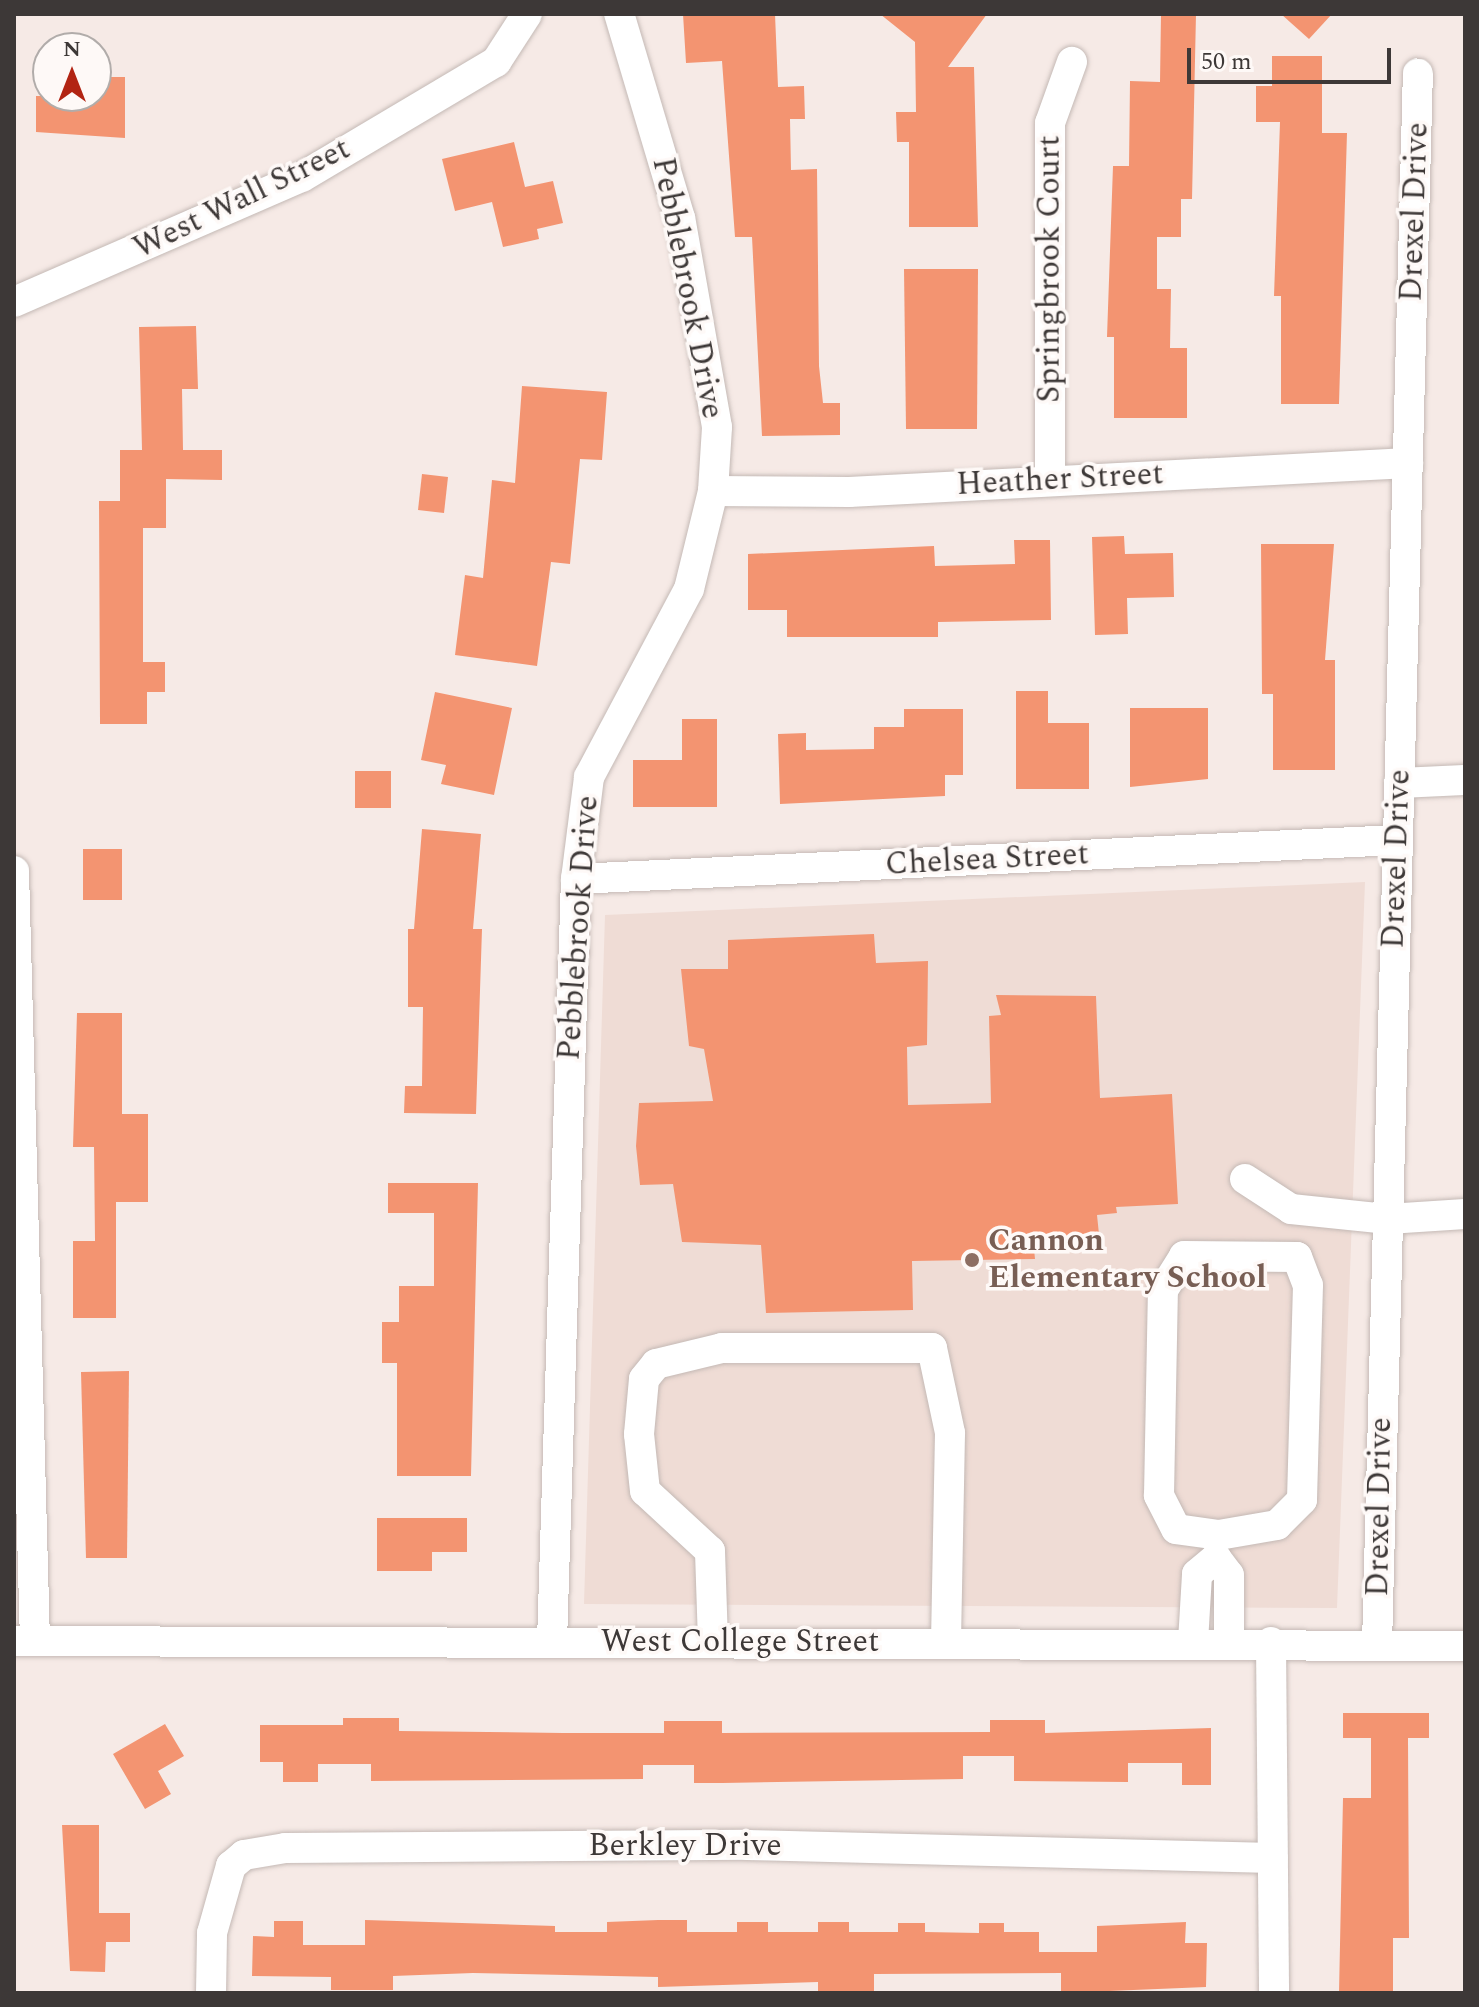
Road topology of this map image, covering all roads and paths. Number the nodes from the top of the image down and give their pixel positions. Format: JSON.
{"nodes":[{"id":1,"x":527,"y":14,"type":"edge"},
{"id":2,"x":619,"y":14,"type":"edge"},
{"id":3,"x":1072,"y":62,"type":"dead end"},
{"id":4,"x":1418,"y":74,"type":"dead end"},
{"id":5,"x":14,"y":302,"type":"edge"},
{"id":6,"x":1408,"y":463,"type":"junction"},
{"id":7,"x":1050,"y":481,"type":"junction"},
{"id":8,"x":713,"y":491,"type":"junction"},
{"id":9,"x":1465,"y":780,"type":"edge"},
{"id":10,"x":1399,"y":783,"type":"junction"},
{"id":11,"x":1398,"y":840,"type":"junction"},
{"id":12,"x":14,"y":871,"type":"edge"},
{"id":13,"x":576,"y":879,"type":"junction"},
{"id":14,"x":1245,"y":1179,"type":"dead end"},
{"id":15,"x":1465,"y":1214,"type":"edge"},
{"id":16,"x":1388,"y":1219,"type":"junction"},
{"id":17,"x":1218,"y":1546,"type":"junction"},
{"id":18,"x":24,"y":1641,"type":"edge"},
{"id":19,"x":552,"y":1642,"type":"junction"},
{"id":20,"x":713,"y":1642,"type":"junction"},
{"id":21,"x":946,"y":1642,"type":"junction"},
{"id":22,"x":1193,"y":1642,"type":"junction"},
{"id":23,"x":1229,"y":1642,"type":"junction"},
{"id":24,"x":1271,"y":1642,"type":"junction"},
{"id":25,"x":1377,"y":1645,"type":"junction"},
{"id":26,"x":1465,"y":1646,"type":"edge"},
{"id":27,"x":1273,"y":1858,"type":"junction"},
{"id":28,"x":211,"y":1993,"type":"edge"},
{"id":29,"x":1274,"y":1993,"type":"edge"}],
"edges":[{"from":1,"to":5,"type":"street","name":"West Wall Street"},
{"from":2,"to":8,"type":"street","name":"Pebblebrook Drive"},
{"from":3,"to":7,"type":"street","name":"Springbrook Court"},
{"from":4,"to":6,"type":"street","name":"Drexel Drive"},
{"from":6,"to":7,"type":"street","name":"Heather Street"},
{"from":6,"to":10,"type":"street","name":"Drexel Drive"},
{"from":7,"to":8,"type":"street","name":"Heather Street"},
{"from":8,"to":13,"type":"street","name":"Pebblebrook Drive"},
{"from":9,"to":10,"type":"street"},
{"from":10,"to":11,"type":"street","name":"Drexel Drive"},
{"from":11,"to":13,"type":"street","name":"Chelsea Street"},
{"from":11,"to":16,"type":"street","name":"Drexel Drive"},
{"from":12,"to":18,"type":"street"},
{"from":13,"to":19,"type":"street","name":"Pebblebrook Drive"},
{"from":14,"to":16,"type":"street"},
{"from":15,"to":16,"type":"street"},
{"from":16,"to":25,"type":"street","name":"Drexel Drive"},
{"from":17,"to":17,"type":"street"},
{"from":17,"to":22,"type":"street"},
{"from":17,"to":23,"type":"street"},
{"from":18,"to":19,"type":"street","name":"West College Street"},
{"from":19,"to":20,"type":"street","name":"West College Street"},
{"from":20,"to":21,"type":"street","name":"West College Street"},
{"from":20,"to":21,"type":"street"},
{"from":21,"to":22,"type":"street","name":"West College Street"},
{"from":22,"to":23,"type":"street","name":"West College Street"},
{"from":23,"to":24,"type":"street","name":"West College Street"},
{"from":24,"to":25,"type":"street","name":"West College Street"},
{"from":24,"to":27,"type":"street"},
{"from":25,"to":26,"type":"street","name":"West College Street"},
{"from":27,"to":28,"type":"street","name":"Berkley Drive"},
{"from":27,"to":29,"type":"street"}]}
